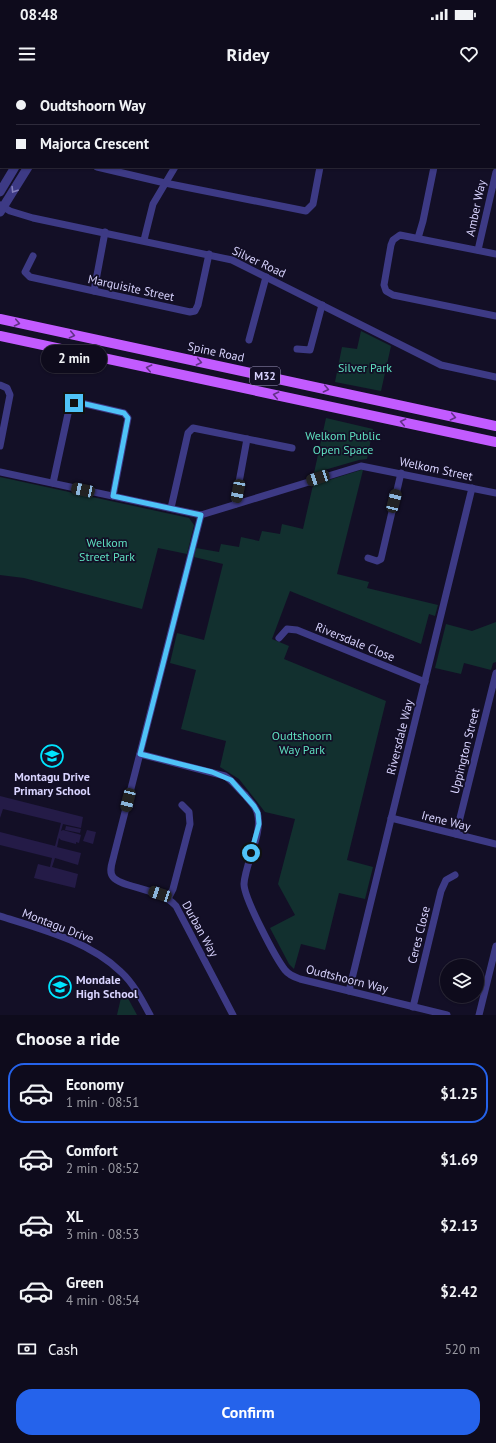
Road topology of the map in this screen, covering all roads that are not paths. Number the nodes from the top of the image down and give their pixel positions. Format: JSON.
{"nodes":[{"id":1,"x":14,"y":168,"type":"edge"},
{"id":2,"x":27,"y":168,"type":"edge"},
{"id":3,"x":101,"y":168,"type":"edge"},
{"id":4,"x":174,"y":168,"type":"edge"},
{"id":5,"x":320,"y":168,"type":"edge"},
{"id":6,"x":434,"y":168,"type":"edge"},
{"id":7,"x":496,"y":171,"type":"edge"},
{"id":8,"x":165,"y":183,"type":"junction"},
{"id":9,"x":0,"y":192,"type":"edge"},
{"id":10,"x":1,"y":208,"type":"edge"},
{"id":11,"x":105,"y":232,"type":"junction"},
{"id":12,"x":418,"y":238,"type":"junction"},
{"id":13,"x":144,"y":240,"type":"junction"},
{"id":14,"x":478,"y":250,"type":"junction"},
{"id":15,"x":209,"y":254,"type":"junction"},
{"id":16,"x":496,"y":254,"type":"edge"},
{"id":17,"x":33,"y":256,"type":"dead end"},
{"id":18,"x":266,"y":277,"type":"junction"},
{"id":19,"x":94,"y":292,"type":"junction"},
{"id":20,"x":322,"y":305,"type":"junction"},
{"id":21,"x":496,"y":316,"type":"edge"},
{"id":22,"x":0,"y":319,"type":"edge"},
{"id":23,"x":0,"y":336,"type":"edge"},
{"id":24,"x":250,"y":340,"type":"dead end"},
{"id":25,"x":297,"y":349,"type":"dead end"},
{"id":26,"x":496,"y":377,"type":"edge"},
{"id":27,"x":0,"y":385,"type":"edge"},
{"id":28,"x":496,"y":426,"type":"edge"},
{"id":29,"x":247,"y":439,"type":"junction"},
{"id":30,"x":496,"y":442,"type":"edge"},
{"id":31,"x":0,"y":446,"type":"edge"},
{"id":32,"x":292,"y":448,"type":"dead end"},
{"id":33,"x":0,"y":472,"type":"edge"},
{"id":34,"x":401,"y":473,"type":"junction"},
{"id":35,"x":53,"y":483,"type":"junction"},
{"id":36,"x":472,"y":488,"type":"junction"},
{"id":37,"x":496,"y":493,"type":"edge"},
{"id":38,"x":113,"y":496,"type":"junction"},
{"id":39,"x":235,"y":504,"type":"junction"},
{"id":40,"x":172,"y":508,"type":"junction"},
{"id":41,"x":201,"y":515,"type":"junction"},
{"id":42,"x":368,"y":558,"type":"dead end"},
{"id":43,"x":280,"y":638,"type":"dead end"},
{"id":44,"x":496,"y":672,"type":"edge"},
{"id":45,"x":425,"y":682,"type":"junction"},
{"id":46,"x":140,"y":754,"type":"junction"},
{"id":47,"x":182,"y":805,"type":"dead end"},
{"id":48,"x":392,"y":818,"type":"junction"},
{"id":49,"x":456,"y":834,"type":"junction"},
{"id":50,"x":496,"y":844,"type":"edge"},
{"id":51,"x":456,"y":875,"type":"dead end"},
{"id":52,"x":168,"y":898,"type":"junction"},
{"id":53,"x":0,"y":916,"type":"edge"},
{"id":54,"x":496,"y":946,"type":"edge"},
{"id":55,"x":493,"y":970,"type":"edge"},
{"id":56,"x":350,"y":991,"type":"junction"},
{"id":57,"x":412,"y":1007,"type":"junction"},
{"id":58,"x":150,"y":1015,"type":"edge"},
{"id":59,"x":233,"y":1015,"type":"edge"},
{"id":60,"x":447,"y":1015,"type":"edge"},
{"id":61,"x":479,"y":1015,"type":"edge"}],
"edges":[{"from":1,"to":9,"type":"street"},
{"from":2,"to":10,"type":"street","one_way":true},
{"from":3,"to":8,"type":"street"},
{"from":4,"to":8,"type":"street"},
{"from":5,"to":8,"type":"street"},
{"from":6,"to":12,"type":"street"},
{"from":7,"to":14,"type":"street","name":"Amber Way"},
{"from":8,"to":13,"type":"street"},
{"from":10,"to":11,"type":"street","name":"Silver Road"},
{"from":11,"to":13,"type":"street","name":"Silver Road"},
{"from":11,"to":19,"type":"street"},
{"from":12,"to":14,"type":"street"},
{"from":12,"to":21,"type":"street"},
{"from":13,"to":15,"type":"street","name":"Silver Road"},
{"from":14,"to":16,"type":"street"},
{"from":15,"to":18,"type":"street","name":"Silver Road"},
{"from":15,"to":19,"type":"street","name":"Marquisite Street"},
{"from":17,"to":19,"type":"street","name":"Marquisite Street"},
{"from":18,"to":20,"type":"street","name":"Silver Road"},
{"from":18,"to":24,"type":"street"},
{"from":20,"to":25,"type":"street"},
{"from":20,"to":26,"type":"street","name":"Silver Road"},
{"from":22,"to":28,"type":"main road","name":"Spine Road","number":"M32","one_way":true},
{"from":30,"to":23,"type":"main road","number":"M32","one_way":true},
{"from":27,"to":31,"type":"street"},
{"from":29,"to":32,"type":"street"},
{"from":29,"to":39,"type":"street"},
{"from":29,"to":40,"type":"street"},
{"from":33,"to":35,"type":"street"},
{"from":34,"to":36,"type":"street","name":"Welkom Street"},
{"from":34,"to":39,"type":"street","name":"Welkom Street"},
{"from":34,"to":42,"type":"street"},
{"from":35,"to":38,"type":"street"},
{"from":35,"to":38,"type":"street"},
{"from":36,"to":37,"type":"street","name":"Welkom Street"},
{"from":36,"to":45,"type":"street","name":"Riversdale Way"},
{"from":38,"to":40,"type":"street"},
{"from":39,"to":41,"type":"street","name":"Welkom Street"},
{"from":40,"to":41,"type":"street"},
{"from":41,"to":46,"type":"street","name":"Durban Way"},
{"from":43,"to":45,"type":"street","name":"Riversdale Close"},
{"from":44,"to":49,"type":"street","name":"Uppington Street"},
{"from":45,"to":48,"type":"street","name":"Riversdale Way"},
{"from":46,"to":52,"type":"street","name":"Durban Way"},
{"from":46,"to":56,"type":"street","name":"Oudtshoorn Way"},
{"from":47,"to":52,"type":"street"},
{"from":48,"to":49,"type":"street","name":"Irene Way"},
{"from":48,"to":56,"type":"street","name":"Riversdale Way"},
{"from":49,"to":50,"type":"street","name":"Irene Way"},
{"from":51,"to":57,"type":"street","name":"Ceres Close"},
{"from":52,"to":59,"type":"street","name":"Durban Way"},
{"from":53,"to":58,"type":"street","name":"Montagu Drive"},
{"from":54,"to":55,"type":"street"},
{"from":55,"to":61,"type":"street"},
{"from":56,"to":57,"type":"street","name":"Oudtshoorn Way"},
{"from":57,"to":60,"type":"street","name":"Oudtshoorn Way"}]}
